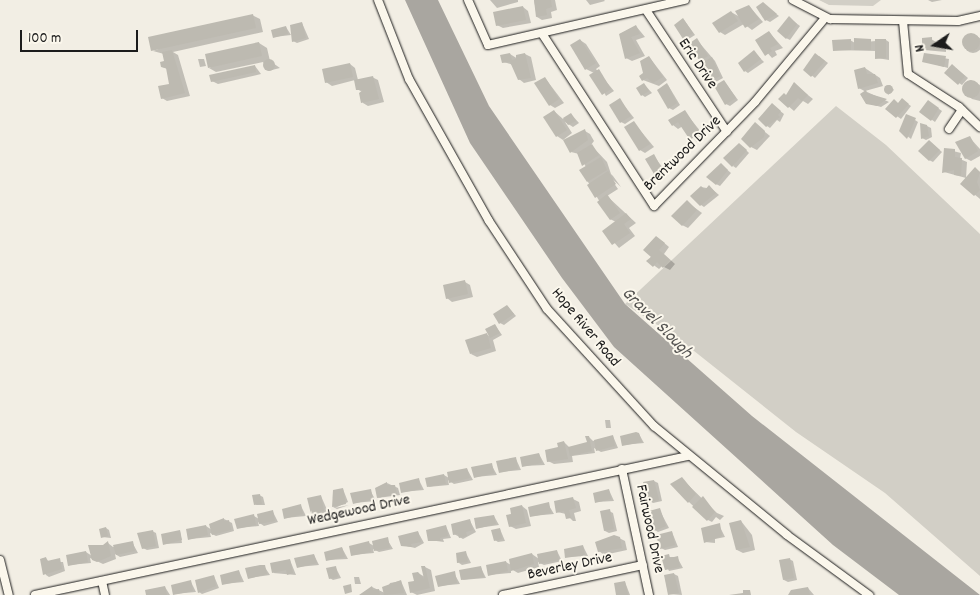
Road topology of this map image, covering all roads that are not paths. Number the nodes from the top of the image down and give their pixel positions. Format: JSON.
{"nodes":[{"id":1,"x":378,"y":0,"type":"edge"},
{"id":2,"x":468,"y":0,"type":"edge"},
{"id":3,"x":685,"y":0,"type":"edge"},
{"id":4,"x":792,"y":0,"type":"edge"},
{"id":5,"x":646,"y":10,"type":"junction"},
{"id":6,"x":980,"y":16,"type":"edge"},
{"id":7,"x":825,"y":18,"type":"junction"},
{"id":8,"x":903,"y":21,"type":"junction"},
{"id":9,"x":543,"y":35,"type":"junction"},
{"id":10,"x":962,"y":110,"type":"junction"},
{"id":11,"x":980,"y":127,"type":"edge"},
{"id":12,"x":949,"y":129,"type":"dead end"},
{"id":13,"x":726,"y":132,"type":"junction"},
{"id":14,"x":688,"y":456,"type":"junction"},
{"id":15,"x":622,"y":469,"type":"junction"},
{"id":16,"x":0,"y":560,"type":"edge"},
{"id":17,"x":643,"y":565,"type":"junction"},
{"id":18,"x":102,"y":580,"type":"junction"},
{"id":19,"x":9,"y":595,"type":"edge"},
{"id":20,"x":35,"y":595,"type":"edge"},
{"id":21,"x":105,"y":595,"type":"edge"},
{"id":22,"x":503,"y":595,"type":"edge"},
{"id":23,"x":649,"y":595,"type":"edge"},
{"id":24,"x":868,"y":595,"type":"edge"}],
"edges":[{"from":1,"to":14,"type":"street","name":"Hope River Road"},
{"from":2,"to":9,"type":"street"},
{"from":3,"to":5,"type":"street"},
{"from":4,"to":7,"type":"street"},
{"from":5,"to":9,"type":"street"},
{"from":5,"to":13,"type":"street","name":"Eric Drive"},
{"from":6,"to":8,"type":"street"},
{"from":7,"to":8,"type":"street"},
{"from":7,"to":13,"type":"street","name":"Brentwood Drive"},
{"from":8,"to":10,"type":"street"},
{"from":9,"to":13,"type":"street","name":"Brentwood Drive"},
{"from":10,"to":11,"type":"street"},
{"from":10,"to":12,"type":"street"},
{"from":14,"to":15,"type":"street","name":"Wedgewood Drive"},
{"from":14,"to":24,"type":"street","name":"Hope River Road"},
{"from":15,"to":17,"type":"street","name":"Fairwood Drive"},
{"from":15,"to":18,"type":"street","name":"Wedgewood Drive"},
{"from":16,"to":19,"type":"street"},
{"from":17,"to":22,"type":"street","name":"Beverley Drive"},
{"from":17,"to":23,"type":"street","name":"Fairwood Drive"},
{"from":18,"to":20,"type":"street","name":"Wedgewood Drive"},
{"from":18,"to":21,"type":"street"}]}
